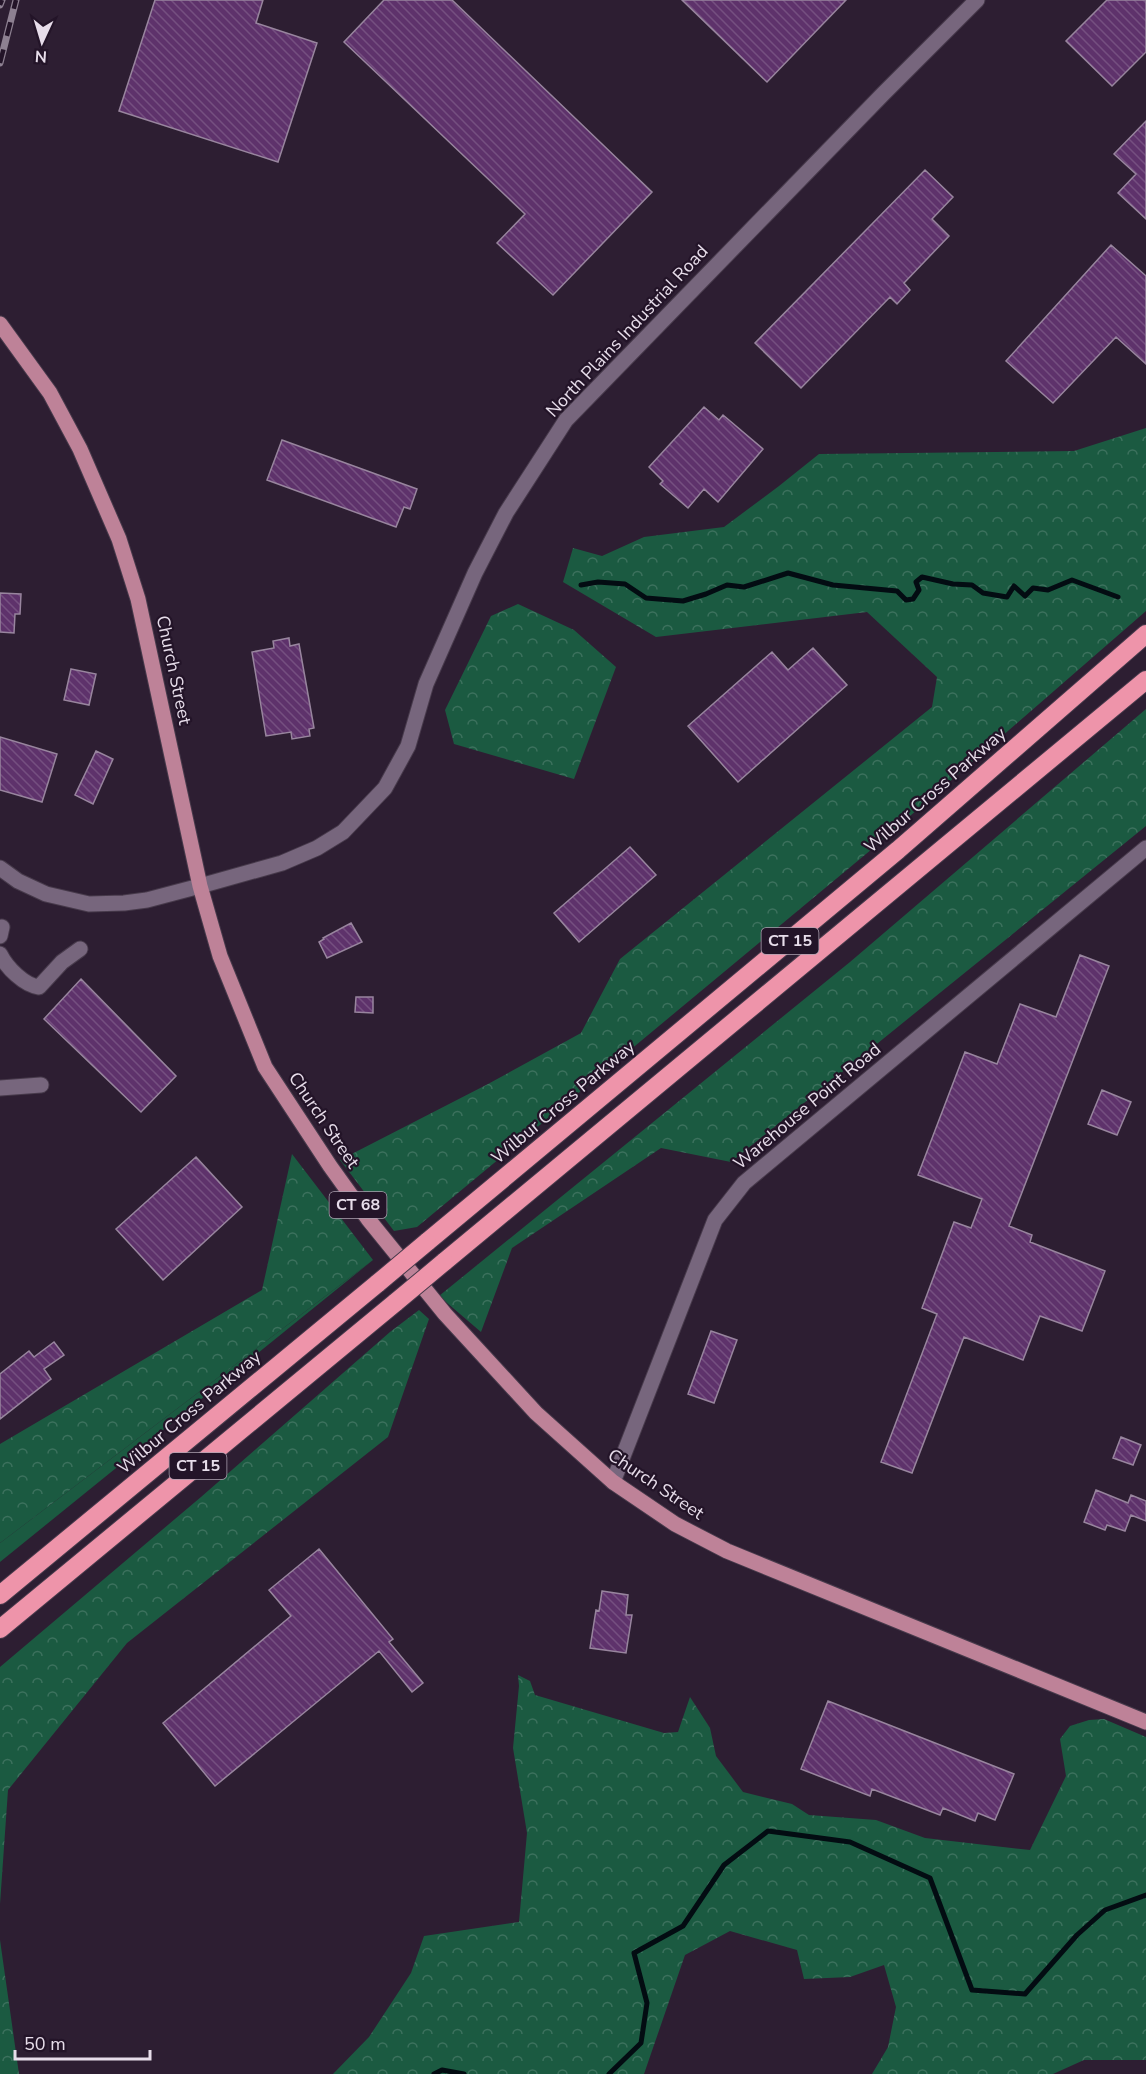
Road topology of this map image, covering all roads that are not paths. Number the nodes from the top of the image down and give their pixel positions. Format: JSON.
{"nodes":[{"id":1,"x":977,"y":0,"type":"edge"},
{"id":2,"x":0,"y":324,"type":"edge"},
{"id":3,"x":1146,"y":634,"type":"edge"},
{"id":4,"x":1146,"y":680,"type":"edge"},
{"id":5,"x":1146,"y":848,"type":"edge"},
{"id":6,"x":0,"y":868,"type":"edge"},
{"id":7,"x":200,"y":886,"type":"junction"},
{"id":8,"x":80,"y":949,"type":"dead end"},
{"id":9,"x":0,"y":954,"type":"edge"},
{"id":10,"x":41,"y":1085,"type":"dead end"},
{"id":11,"x":0,"y":1088,"type":"edge"},
{"id":12,"x":613,"y":1482,"type":"junction"},
{"id":13,"x":62,"y":1578,"type":"junction"},
{"id":14,"x":0,"y":1595,"type":"edge"},
{"id":15,"x":0,"y":1629,"type":"edge"},
{"id":16,"x":0,"y":1637,"type":"edge"},
{"id":17,"x":1146,"y":1722,"type":"edge"}],
"edges":[{"from":1,"to":7,"type":"street","name":"North Plains Industrial Road"},
{"from":2,"to":7,"type":"main road","name":"Church Street","number":"CT 68"},
{"from":3,"to":14,"type":"highway","name":"Wilbur Cross Parkway","number":"CT 15","bridge":true},
{"from":4,"to":13,"type":"highway","number":"CT 15","bridge":true},
{"from":5,"to":12,"type":"street","name":"Warehouse Point Road"},
{"from":6,"to":7,"type":"street","name":"North Plains Industrial Road"},
{"from":7,"to":12,"type":"main road","name":"Church Street","number":"CT 68"},
{"from":8,"to":9,"type":"street"},
{"from":10,"to":11,"type":"street"},
{"from":12,"to":17,"type":"main road","name":"Church Street","number":"CT 68"},
{"from":13,"to":15,"type":"highway","number":"CT 15"},
{"from":13,"to":16,"type":"highway"}]}
